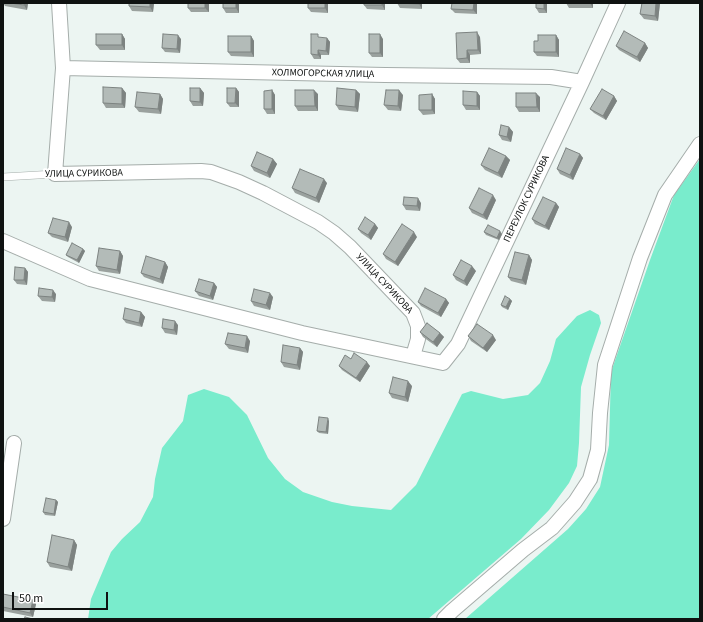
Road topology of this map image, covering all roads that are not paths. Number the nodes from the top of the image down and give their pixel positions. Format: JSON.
{"nodes":[{"id":1,"x":59,"y":3,"type":"edge"},
{"id":2,"x":618,"y":3,"type":"edge"},
{"id":3,"x":63,"y":68,"type":"junction"},
{"id":4,"x":582,"y":82,"type":"junction"},
{"id":5,"x":700,"y":144,"type":"edge"},
{"id":6,"x":55,"y":174,"type":"junction"},
{"id":7,"x":3,"y":177,"type":"edge"},
{"id":8,"x":3,"y":241,"type":"edge"},
{"id":9,"x":413,"y":356,"type":"junction"},
{"id":10,"x":14,"y":443,"type":"dead end"},
{"id":11,"x":3,"y":519,"type":"edge"},
{"id":12,"x":444,"y":619,"type":"edge"}],
"edges":[{"from":1,"to":3,"type":"street"},
{"from":2,"to":4,"type":"street","name":"ПЕРЕУЛОК СУРИКОВА"},
{"from":3,"to":4,"type":"street","name":"ХОЛМОГОРСКАЯ УЛИЦА"},
{"from":3,"to":6,"type":"street"},
{"from":4,"to":9,"type":"street","name":"ПЕРЕУЛОК СУРИКОВА"},
{"from":5,"to":12,"type":"street"},
{"from":6,"to":7,"type":"lane","name":"УЛИЦА СУРИКОВА"},
{"from":6,"to":9,"type":"street","name":"УЛИЦА СУРИКОВА"},
{"from":8,"to":9,"type":"street"},
{"from":10,"to":11,"type":"street"}]}
